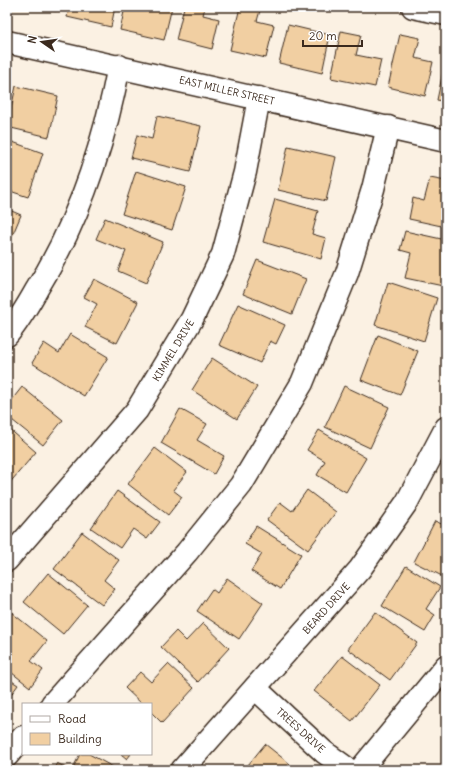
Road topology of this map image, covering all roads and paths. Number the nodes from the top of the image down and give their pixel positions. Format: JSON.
{"nodes":[{"id":1,"x":413,"y":7,"type":"edge"},
{"id":2,"x":446,"y":14,"type":"edge"},
{"id":3,"x":7,"y":42,"type":"edge"},
{"id":4,"x":119,"y":66,"type":"junction"},
{"id":5,"x":259,"y":98,"type":"junction"},
{"id":6,"x":388,"y":127,"type":"junction"},
{"id":7,"x":446,"y":141,"type":"edge"},
{"id":8,"x":7,"y":335,"type":"edge"},
{"id":9,"x":446,"y":428,"type":"edge"},
{"id":10,"x":7,"y":560,"type":"edge"},
{"id":11,"x":446,"y":666,"type":"edge"},
{"id":12,"x":255,"y":688,"type":"junction"},
{"id":13,"x":53,"y":703,"type":"edge"},
{"id":14,"x":22,"y":738,"type":"edge"},
{"id":15,"x":7,"y":756,"type":"edge"},
{"id":16,"x":182,"y":770,"type":"edge"},
{"id":17,"x":349,"y":770,"type":"edge"},
{"id":18,"x":360,"y":770,"type":"edge"}],
"edges":[{"from":1,"to":2,"type":"street"},
{"from":3,"to":4,"type":"street","name":"EAST MILLER STREET"},
{"from":4,"to":5,"type":"street","name":"EAST MILLER STREET"},
{"from":4,"to":8,"type":"street"},
{"from":5,"to":6,"type":"street","name":"EAST MILLER STREET"},
{"from":5,"to":10,"type":"street","name":"KIMMEL DRIVE"},
{"from":6,"to":7,"type":"street","name":"EAST MILLER STREET"},
{"from":6,"to":13,"type":"street"},
{"from":9,"to":12,"type":"street","name":"BEARD DRIVE"},
{"from":11,"to":18,"type":"street"},
{"from":12,"to":16,"type":"street","name":"BEARD DRIVE"},
{"from":12,"to":17,"type":"street","name":"TREES DRIVE"},
{"from":14,"to":15,"type":"street"}]}
